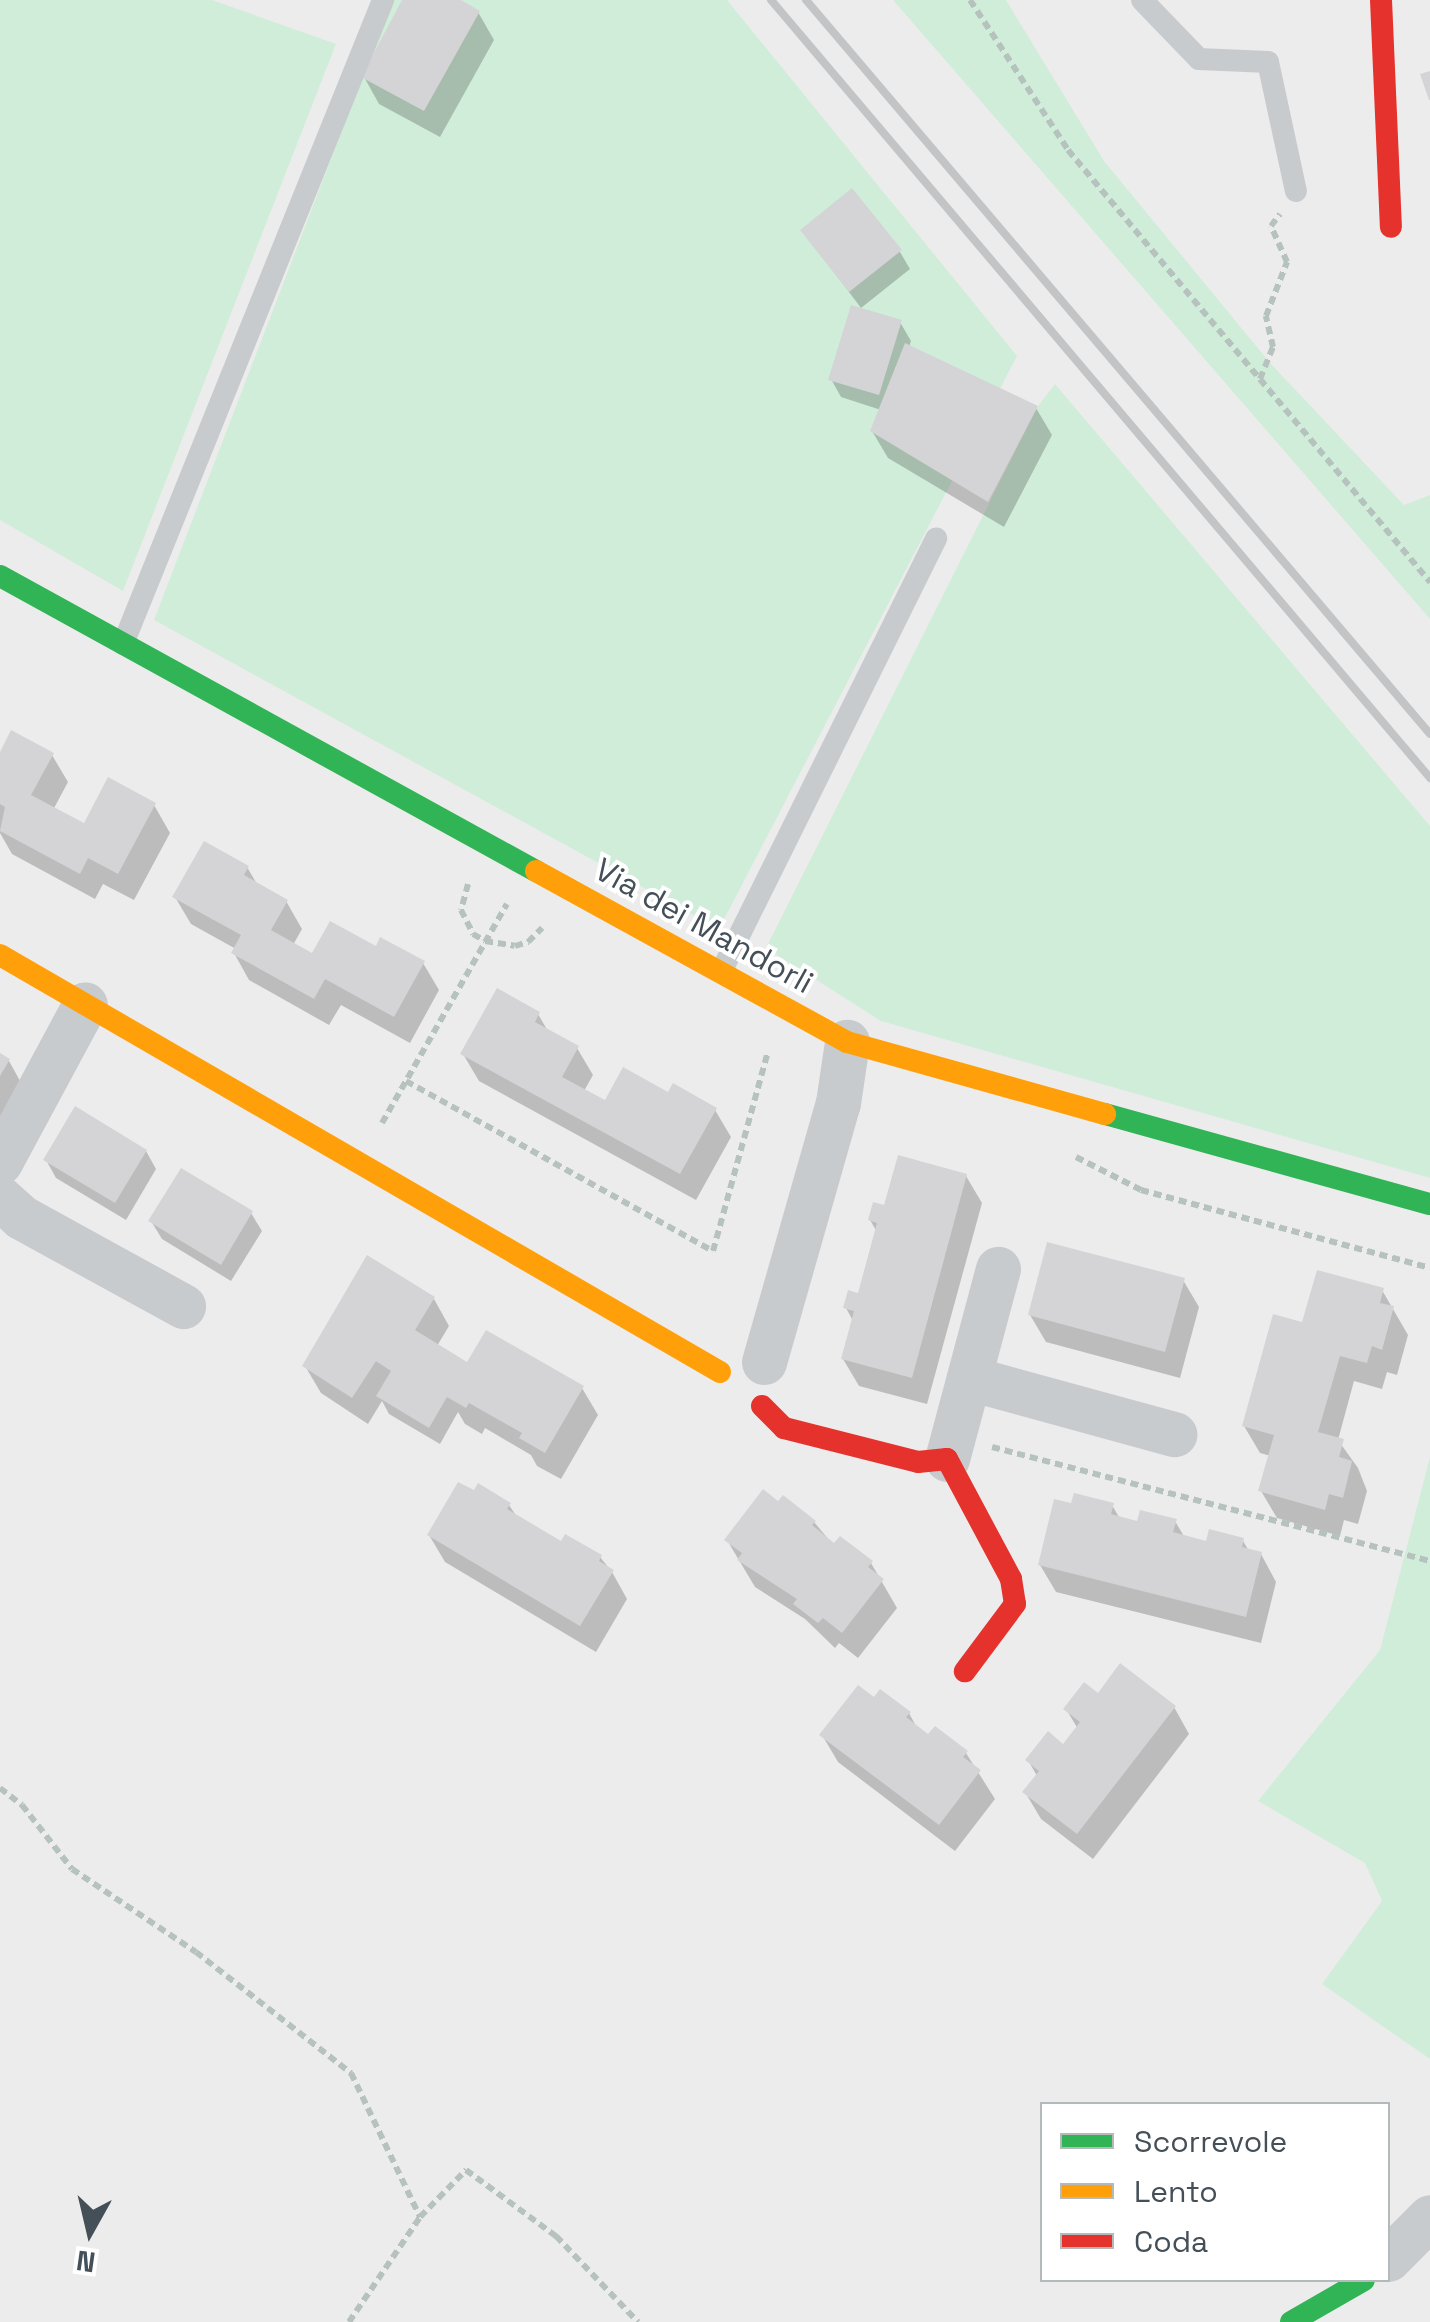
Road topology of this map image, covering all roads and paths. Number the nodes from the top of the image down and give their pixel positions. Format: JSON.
{"nodes":[{"id":1,"x":383,"y":0,"type":"edge"},
{"id":2,"x":970,"y":0,"type":"edge"},
{"id":3,"x":1142,"y":0,"type":"edge"},
{"id":4,"x":1381,"y":0,"type":"edge"},
{"id":5,"x":1296,"y":191,"type":"joint"},
{"id":6,"x":1392,"y":228,"type":"dead end"},
{"id":7,"x":1260,"y":379,"type":"junction"},
{"id":8,"x":936,"y":538,"type":"dead end"},
{"id":9,"x":0,"y":576,"type":"edge"},
{"id":10,"x":1429,"y":579,"type":"edge"},
{"id":11,"x":123,"y":644,"type":"junction"},
{"id":12,"x":472,"y":876,"type":"dead end"},
{"id":13,"x":510,"y":898,"type":"dead end"},
{"id":14,"x":550,"y":920,"type":"dead end"},
{"id":15,"x":486,"y":941,"type":"junction"},
{"id":16,"x":0,"y":955,"type":"edge"},
{"id":17,"x":721,"y":972,"type":"junction"},
{"id":18,"x":85,"y":1004,"type":"junction"},
{"id":19,"x":772,"y":1038,"type":"dead end"},
{"id":20,"x":847,"y":1042,"type":"junction"},
{"id":21,"x":406,"y":1081,"type":"junction"},
{"id":22,"x":360,"y":1162,"type":"junction"},
{"id":23,"x":1,"y":1193,"type":"edge"},
{"id":24,"x":1430,"y":1204,"type":"edge"},
{"id":25,"x":998,"y":1269,"type":"dead end"},
{"id":26,"x":183,"y":1306,"type":"dead end"},
{"id":27,"x":720,"y":1372,"type":"joint"},
{"id":28,"x":969,"y":1378,"type":"junction"},
{"id":29,"x":763,"y":1384,"type":"junction"},
{"id":30,"x":1174,"y":1434,"type":"dead end"},
{"id":31,"x":949,"y":1450,"type":"junction"},
{"id":32,"x":1430,"y":1561,"type":"edge"},
{"id":33,"x":965,"y":1672,"type":"dead end"},
{"id":34,"x":0,"y":1788,"type":"edge"},
{"id":35,"x":420,"y":2217,"type":"junction"},
{"id":36,"x":1430,"y":2217,"type":"edge"},
{"id":37,"x":1390,"y":2257,"type":"edge"},
{"id":38,"x":1361,"y":2282,"type":"edge"},
{"id":39,"x":349,"y":2322,"type":"edge"},
{"id":40,"x":638,"y":2322,"type":"edge"},
{"id":41,"x":1291,"y":2322,"type":"edge"}],
"edges":[{"from":1,"to":11,"type":"lane"},
{"from":2,"to":7,"type":"path"},
{"from":3,"to":5,"type":"lane"},
{"from":4,"to":6,"type":"street"},
{"from":5,"to":7,"type":"path"},
{"from":7,"to":10,"type":"path"},
{"from":8,"to":17,"type":"lane"},
{"from":9,"to":11,"type":"street","name":"Via dei Mandorli"},
{"from":11,"to":17,"type":"street","name":"Via dei Mandorli"},
{"from":12,"to":15,"type":"path"},
{"from":13,"to":15,"type":"path"},
{"from":14,"to":15,"type":"path"},
{"from":15,"to":21,"type":"path"},
{"from":16,"to":18,"type":"street"},
{"from":17,"to":20,"type":"street","name":"Via dei Mandorli"},
{"from":18,"to":22,"type":"street"},
{"from":18,"to":23,"type":"street"},
{"from":19,"to":21,"type":"path"},
{"from":20,"to":24,"type":"street","name":"Via dei Mandorli"},
{"from":20,"to":29,"type":"street"},
{"from":21,"to":22,"type":"path"},
{"from":22,"to":27,"type":"street"},
{"from":23,"to":26,"type":"street"},
{"from":25,"to":28,"type":"street"},
{"from":27,"to":29,"type":"street"},
{"from":28,"to":30,"type":"street"},
{"from":28,"to":31,"type":"street"},
{"from":29,"to":31,"type":"street"},
{"from":31,"to":32,"type":"path"},
{"from":31,"to":33,"type":"street"},
{"from":34,"to":35,"type":"path"},
{"from":35,"to":39,"type":"path"},
{"from":35,"to":40,"type":"path"},
{"from":36,"to":37,"type":"street"},
{"from":38,"to":41,"type":"street"}]}
